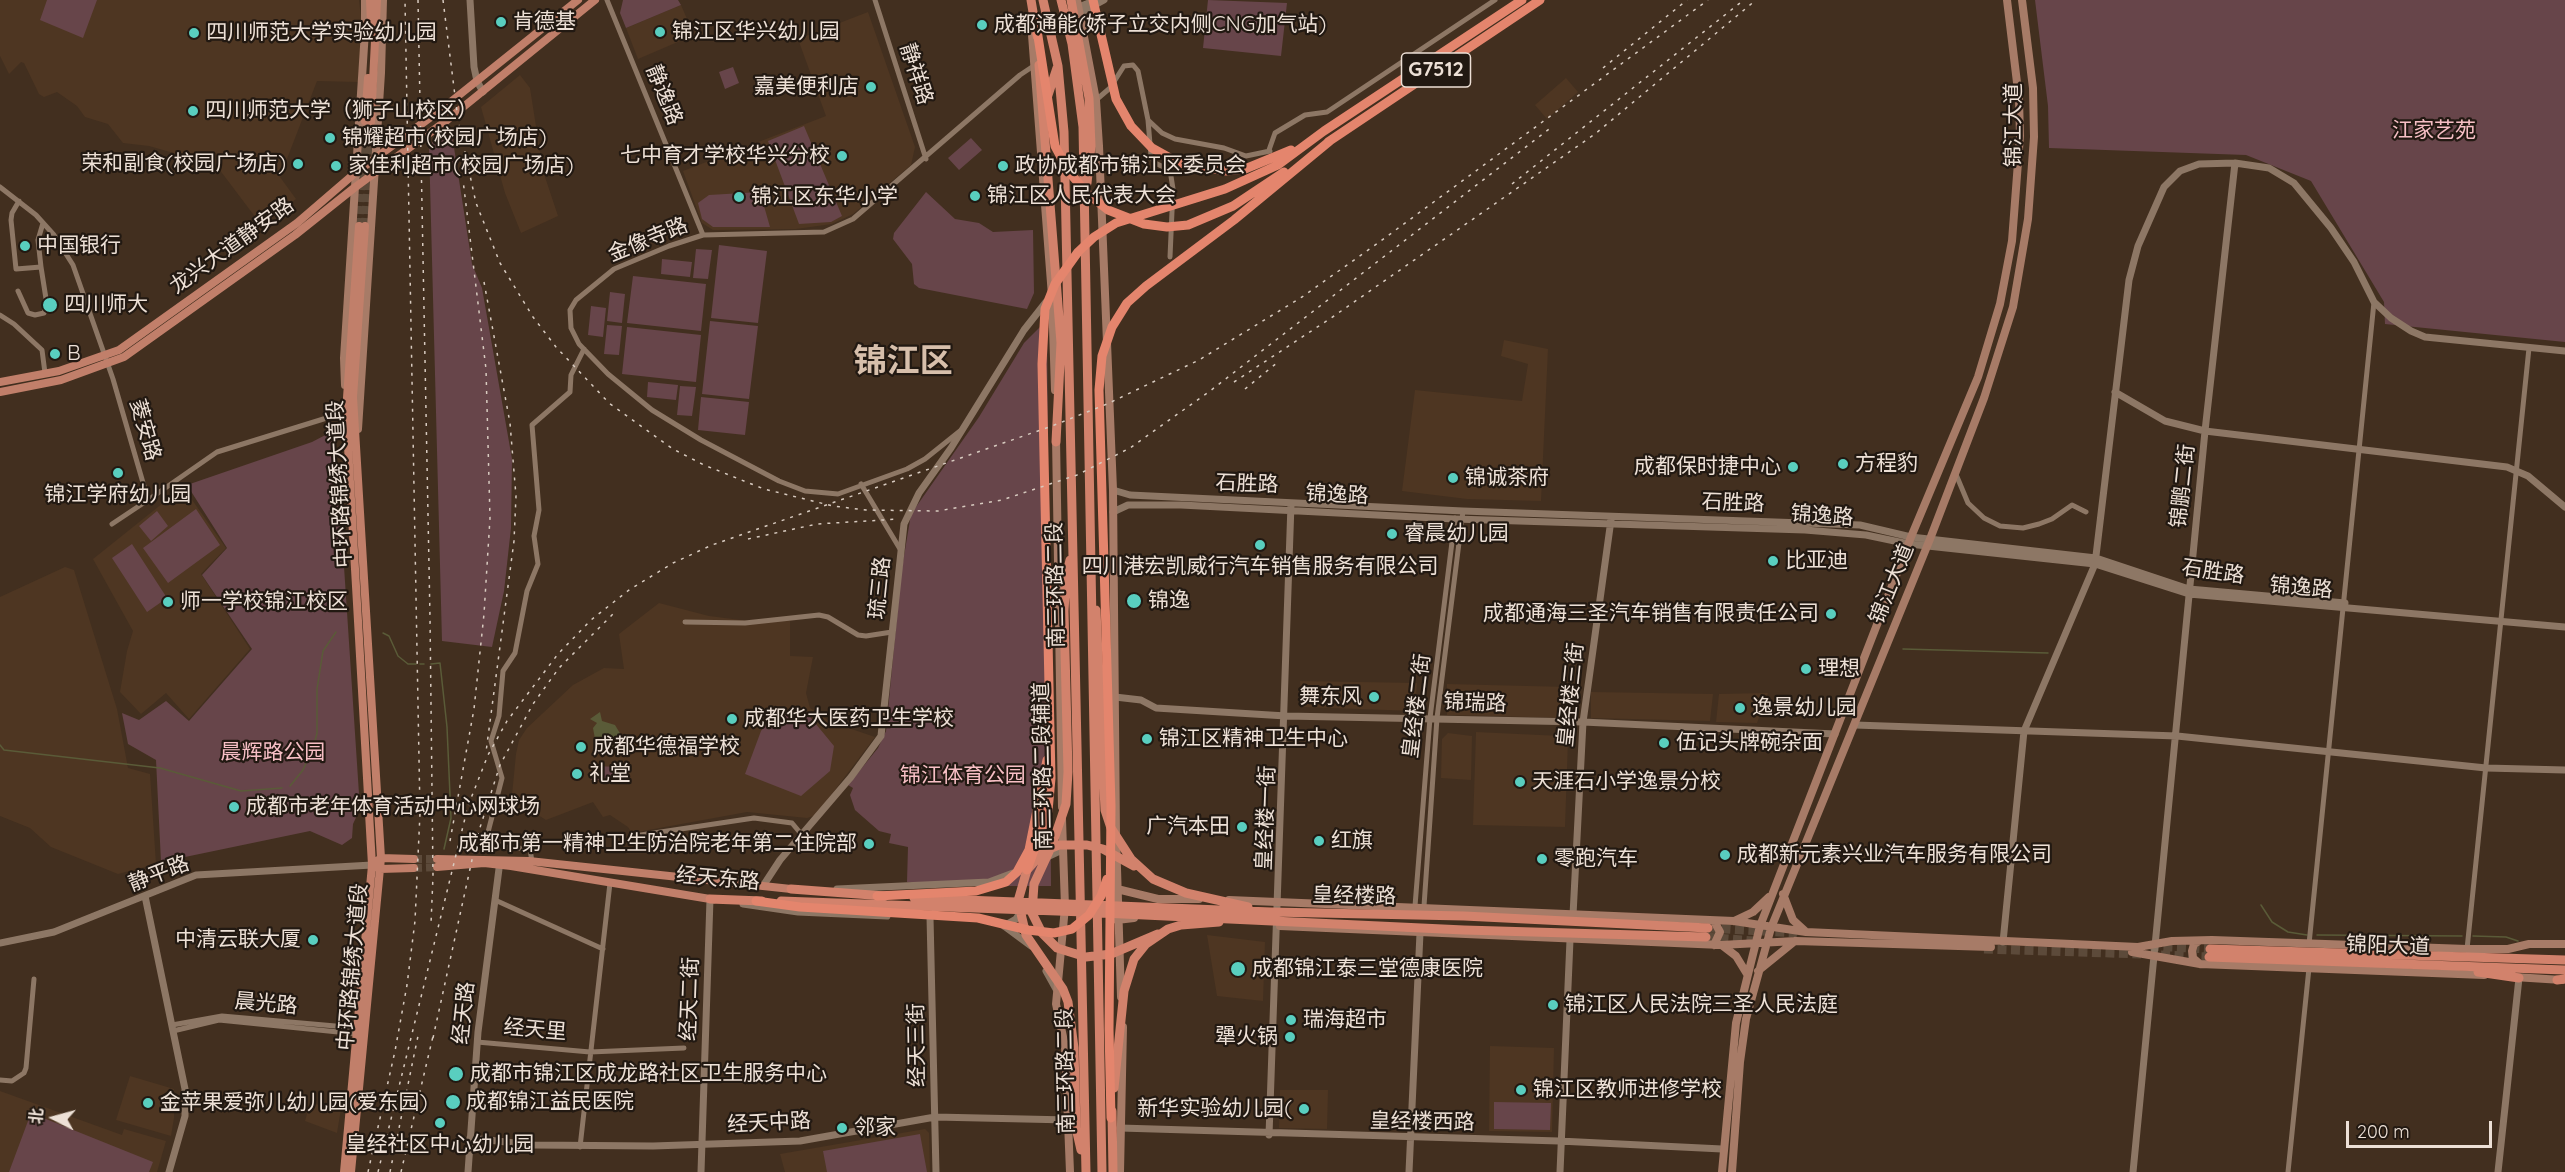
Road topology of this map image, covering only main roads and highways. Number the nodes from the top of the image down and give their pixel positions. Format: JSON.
{"nodes":[{"id":1,"x":364,"y":0,"type":"edge"},
{"id":2,"x":370,"y":0,"type":"edge"},
{"id":3,"x":376,"y":0,"type":"edge"},
{"id":4,"x":383,"y":0,"type":"edge"},
{"id":5,"x":578,"y":0,"type":"edge"},
{"id":6,"x":595,"y":0,"type":"edge"},
{"id":7,"x":1028,"y":0,"type":"edge"},
{"id":8,"x":1043,"y":0,"type":"edge"},
{"id":9,"x":1061,"y":0,"type":"edge"},
{"id":10,"x":1071,"y":0,"type":"edge"},
{"id":11,"x":1095,"y":0,"type":"edge"},
{"id":12,"x":1522,"y":0,"type":"edge"},
{"id":13,"x":1540,"y":0,"type":"edge"},
{"id":14,"x":2007,"y":0,"type":"edge"},
{"id":15,"x":2022,"y":0,"type":"edge"},
{"id":16,"x":1079,"y":7,"type":"edge"},
{"id":17,"x":1037,"y":30,"type":"junction"},
{"id":18,"x":1058,"y":66,"type":"junction"},
{"id":19,"x":1092,"y":99,"type":"junction"},
{"id":20,"x":1044,"y":106,"type":"road end"},
{"id":21,"x":368,"y":123,"type":"junction"},
{"id":22,"x":1324,"y":131,"type":"junction"},
{"id":23,"x":1331,"y":140,"type":"junction"},
{"id":24,"x":375,"y":160,"type":"junction"},
{"id":25,"x":374,"y":173,"type":"junction"},
{"id":26,"x":354,"y":174,"type":"junction"},
{"id":27,"x":354,"y":188,"type":"junction"},
{"id":28,"x":1083,"y":203,"type":"junction"},
{"id":29,"x":362,"y":225,"type":"junction"},
{"id":30,"x":0,"y":382,"type":"edge"},
{"id":31,"x":0,"y":392,"type":"edge"},
{"id":32,"x":1056,"y":442,"type":"junction"},
{"id":33,"x":1089,"y":545,"type":"junction"},
{"id":34,"x":1073,"y":546,"type":"junction"},
{"id":35,"x":1050,"y":713,"type":"junction"},
{"id":36,"x":381,"y":858,"type":"junction"},
{"id":37,"x":1110,"y":861,"type":"junction"},
{"id":38,"x":500,"y":862,"type":"junction"},
{"id":39,"x":437,"y":863,"type":"tunnel mouth"},
{"id":40,"x":376,"y":867,"type":"junction"},
{"id":41,"x":1027,"y":870,"type":"junction"},
{"id":42,"x":1153,"y":879,"type":"junction"},
{"id":43,"x":1774,"y":888,"type":"junction"},
{"id":44,"x":791,"y":889,"type":"joint"},
{"id":45,"x":1117,"y":889,"type":"junction"},
{"id":46,"x":1783,"y":894,"type":"junction"},
{"id":47,"x":877,"y":896,"type":"junction"},
{"id":48,"x":710,"y":899,"type":"joint"},
{"id":49,"x":756,"y":901,"type":"junction"},
{"id":50,"x":999,"y":905,"type":"junction"},
{"id":51,"x":1341,"y":905,"type":"junction"},
{"id":52,"x":1533,"y":912,"type":"junction"},
{"id":53,"x":1270,"y":916,"type":"junction"},
{"id":54,"x":1506,"y":918,"type":"junction"},
{"id":55,"x":1118,"y":920,"type":"junction"},
{"id":56,"x":1734,"y":921,"type":"junction"},
{"id":57,"x":1760,"y":926,"type":"junction"},
{"id":58,"x":1771,"y":927,"type":"junction"},
{"id":59,"x":1709,"y":929,"type":"junction"},
{"id":60,"x":1340,"y":930,"type":"junction"},
{"id":61,"x":1464,"y":930,"type":"junction"},
{"id":62,"x":1806,"y":932,"type":"junction"},
{"id":63,"x":1158,"y":934,"type":"junction"},
{"id":64,"x":1507,"y":937,"type":"junction"},
{"id":65,"x":2200,"y":940,"type":"junction"},
{"id":66,"x":1796,"y":941,"type":"junction"},
{"id":67,"x":1766,"y":944,"type":"junction"},
{"id":68,"x":2565,"y":944,"type":"edge"},
{"id":69,"x":1718,"y":945,"type":"junction"},
{"id":70,"x":1755,"y":945,"type":"junction"},
{"id":71,"x":2565,"y":955,"type":"edge"},
{"id":72,"x":2526,"y":958,"type":"junction"},
{"id":73,"x":2565,"y":960,"type":"edge"},
{"id":74,"x":2200,"y":964,"type":"junction"},
{"id":75,"x":2422,"y":965,"type":"junction"},
{"id":76,"x":2565,"y":970,"type":"edge"},
{"id":77,"x":1757,"y":972,"type":"junction"},
{"id":78,"x":1747,"y":975,"type":"junction"},
{"id":79,"x":2519,"y":978,"type":"junction"},
{"id":80,"x":2562,"y":980,"type":"edge"},
{"id":81,"x":1112,"y":1064,"type":"junction"},
{"id":82,"x":1101,"y":1150,"type":"junction"},
{"id":83,"x":1086,"y":1169,"type":"edge"},
{"id":84,"x":344,"y":1172,"type":"edge"},
{"id":85,"x":351,"y":1172,"type":"edge"},
{"id":86,"x":1070,"y":1172,"type":"edge"},
{"id":87,"x":1102,"y":1172,"type":"edge"},
{"id":88,"x":1108,"y":1172,"type":"edge"},
{"id":89,"x":1113,"y":1172,"type":"edge"},
{"id":90,"x":1120,"y":1172,"type":"edge"},
{"id":91,"x":1722,"y":1172,"type":"edge"},
{"id":92,"x":1732,"y":1172,"type":"edge"}],
"edges":[{"from":1,"to":21,"type":"main road"},
{"from":2,"to":21,"type":"main road"},
{"from":3,"to":21,"type":"main road"},
{"from":4,"to":21,"type":"main road"},
{"from":5,"to":24,"type":"main road","name":"龙兴大道静安路"},
{"from":6,"to":25,"type":"main road","name":"龙兴大道静安路"},
{"from":7,"to":17,"type":"highway"},
{"from":7,"to":32,"type":"main road","name":"南三环路二段辅道"},
{"from":8,"to":18,"type":"highway","name":"南三环路二段"},
{"from":9,"to":28,"type":"highway","name":"南三环路二段"},
{"from":10,"to":19,"type":"highway"},
{"from":11,"to":22,"type":"highway"},
{"from":12,"to":22,"type":"highway","number":"G7512"},
{"from":13,"to":23,"type":"highway","number":"G7512"},
{"from":14,"to":43,"type":"main road","name":"锦江大道"},
{"from":15,"to":46,"type":"main road","name":"锦江大道"},
{"from":16,"to":19,"type":"main road"},
{"from":17,"to":23,"type":"highway"},
{"from":17,"to":32,"type":"highway"},
{"from":18,"to":20,"type":"highway"},
{"from":18,"to":34,"type":"highway","name":"南三环路二段"},
{"from":19,"to":28,"type":"highway"},
{"from":19,"to":45,"type":"main road"},
{"from":21,"to":24,"type":"main road"},
{"from":21,"to":26,"type":"main road"},
{"from":22,"to":35,"type":"highway"},
{"from":23,"to":37,"type":"highway"},
{"from":24,"to":25,"type":"main road"},
{"from":24,"to":26,"type":"main road","name":"龙兴大道静安路"},
{"from":25,"to":27,"type":"main road","name":"龙兴大道静安路"},
{"from":25,"to":29,"type":"main road"},
{"from":26,"to":27,"type":"main road"},
{"from":26,"to":30,"type":"main road","name":"龙兴大道静安路"},
{"from":27,"to":29,"type":"main road"},
{"from":27,"to":31,"type":"main road","name":"龙兴大道静安路"},
{"from":28,"to":33,"type":"highway","name":"南三环路二段"},
{"from":29,"to":36,"type":"main road","name":"中环路锦绣大道段"},
{"from":29,"to":40,"type":"main road","name":"中环路锦绣大道段"},
{"from":32,"to":86,"type":"main road","name":"南三环路二段辅道"},
{"from":33,"to":42,"type":"highway"},
{"from":33,"to":82,"type":"highway","name":"南三环路二段"},
{"from":34,"to":63,"type":"highway"},
{"from":34,"to":83,"type":"highway","name":"南三环路二段"},
{"from":35,"to":41,"type":"highway"},
{"from":35,"to":47,"type":"highway"},
{"from":36,"to":40,"type":"main road"},
{"from":36,"to":40,"type":"main road"},
{"from":37,"to":49,"type":"highway"},
{"from":37,"to":81,"type":"highway"},
{"from":38,"to":39,"type":"main road","name":"经天东路"},
{"from":38,"to":44,"type":"main road","name":"经天东路"},
{"from":38,"to":48,"type":"main road","name":"经天东路"},
{"from":40,"to":84,"type":"main road","name":"中环路锦绣大道段"},
{"from":40,"to":85,"type":"main road","name":"中环路锦绣大道段"},
{"from":41,"to":42,"type":"highway"},
{"from":41,"to":83,"type":"highway"},
{"from":42,"to":53,"type":"highway"},
{"from":43,"to":56,"type":"main road"},
{"from":43,"to":57,"type":"main road","name":"锦江大道"},
{"from":44,"to":47,"type":"highway","name":"经天东路"},
{"from":45,"to":51,"type":"main road"},
{"from":45,"to":55,"type":"main road"},
{"from":46,"to":58,"type":"main road","name":"锦江大道"},
{"from":46,"to":62,"type":"main road"},
{"from":47,"to":50,"type":"highway","name":"经天东路"},
{"from":48,"to":49,"type":"highway","name":"经天东路"},
{"from":49,"to":50,"type":"highway","name":"经天东路"},
{"from":50,"to":53,"type":"highway","name":"皇经楼路"},
{"from":51,"to":52,"type":"main road"},
{"from":51,"to":60,"type":"main road"},
{"from":52,"to":54,"type":"highway"},
{"from":52,"to":59,"type":"main road"},
{"from":53,"to":54,"type":"highway","name":"皇经楼路"},
{"from":53,"to":61,"type":"highway","name":"皇经楼路"},
{"from":53,"to":63,"type":"highway"},
{"from":54,"to":59,"type":"highway","name":"皇经楼路"},
{"from":55,"to":60,"type":"main road"},
{"from":55,"to":90,"type":"main road"},
{"from":56,"to":57,"type":"main road"},
{"from":56,"to":59,"type":"main road"},
{"from":57,"to":58,"type":"main road"},
{"from":57,"to":70,"type":"main road","name":"锦江大道"},
{"from":58,"to":62,"type":"main road"},
{"from":58,"to":67,"type":"main road","name":"锦江大道"},
{"from":59,"to":61,"type":"highway","name":"皇经楼路"},
{"from":59,"to":69,"type":"main road"},
{"from":60,"to":64,"type":"main road"},
{"from":61,"to":64,"type":"highway"},
{"from":62,"to":65,"type":"main road"},
{"from":63,"to":81,"type":"highway"},
{"from":64,"to":69,"type":"main road"},
{"from":65,"to":68,"type":"main road"},
{"from":65,"to":74,"type":"main road"},
{"from":66,"to":67,"type":"main road"},
{"from":66,"to":74,"type":"main road"},
{"from":66,"to":77,"type":"main road"},
{"from":67,"to":70,"type":"main road"},
{"from":67,"to":77,"type":"main road","name":"锦江大道"},
{"from":69,"to":70,"type":"main road"},
{"from":69,"to":78,"type":"main road"},
{"from":70,"to":78,"type":"main road","name":"锦江大道"},
{"from":71,"to":72,"type":"highway"},
{"from":72,"to":73,"type":"highway","name":"锦阳大道"},
{"from":72,"to":75,"type":"highway","name":"锦阳大道"},
{"from":74,"to":79,"type":"main road"},
{"from":75,"to":76,"type":"highway","name":"锦阳大道"},
{"from":75,"to":79,"type":"highway"},
{"from":77,"to":92,"type":"main road","name":"锦江大道"},
{"from":78,"to":91,"type":"main road","name":"锦江大道"},
{"from":79,"to":80,"type":"main road"},
{"from":81,"to":89,"type":"highway"},
{"from":82,"to":87,"type":"highway","name":"南三环路二段"},
{"from":82,"to":88,"type":"highway"}]}
